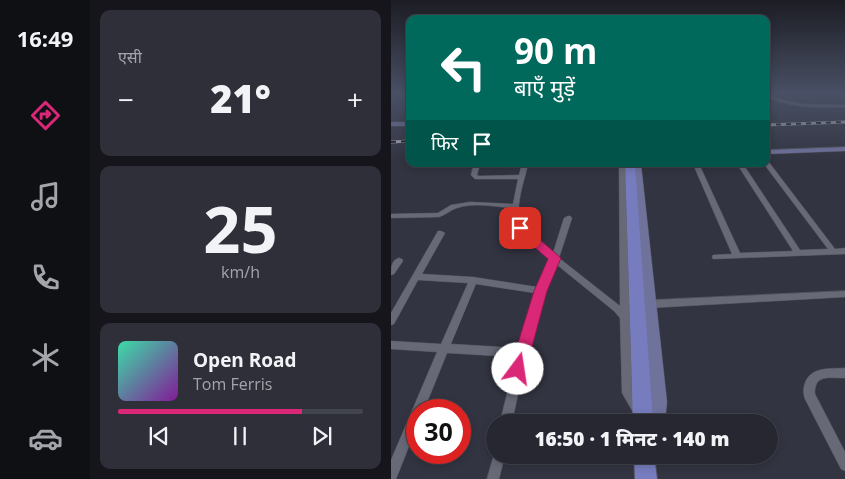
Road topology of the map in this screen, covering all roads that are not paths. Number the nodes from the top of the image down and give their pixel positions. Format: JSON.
{"nodes":[{"id":1,"x":391,"y":124,"type":"edge"},
{"id":2,"x":406,"y":124,"type":"edge"},
{"id":3,"x":845,"y":149,"type":"edge"},
{"id":4,"x":770,"y":152,"type":"edge"},
{"id":5,"x":476,"y":167,"type":"edge"},
{"id":6,"x":524,"y":167,"type":"edge"},
{"id":7,"x":622,"y":167,"type":"edge"},
{"id":8,"x":631,"y":167,"type":"edge"},
{"id":9,"x":637,"y":167,"type":"edge"},
{"id":10,"x":697,"y":167,"type":"edge"},
{"id":11,"x":742,"y":167,"type":"edge"},
{"id":12,"x":770,"y":167,"type":"edge"},
{"id":13,"x":522,"y":177,"type":"junction"},
{"id":14,"x":515,"y":206,"type":"junction"},
{"id":15,"x":391,"y":216,"type":"edge"},
{"id":16,"x":568,"y":218,"type":"dead end"},
{"id":17,"x":441,"y":233,"type":"dead end"},
{"id":18,"x":833,"y":251,"type":"junction"},
{"id":19,"x":845,"y":251,"type":"edge"},
{"id":20,"x":798,"y":253,"type":"junction"},
{"id":21,"x":737,"y":256,"type":"junction"},
{"id":22,"x":717,"y":257,"type":"dead end"},
{"id":23,"x":555,"y":258,"type":"junction"},
{"id":24,"x":399,"y":261,"type":"dead end"},
{"id":25,"x":391,"y":272,"type":"edge"},
{"id":26,"x":416,"y":277,"type":"junction"},
{"id":27,"x":473,"y":280,"type":"junction"},
{"id":28,"x":540,"y":291,"type":"junction"},
{"id":29,"x":845,"y":294,"type":"edge"},
{"id":30,"x":650,"y":304,"type":"junction"},
{"id":31,"x":625,"y":317,"type":"junction"},
{"id":32,"x":391,"y":320,"type":"edge"},
{"id":33,"x":391,"y":345,"type":"edge"},
{"id":34,"x":444,"y":347,"type":"junction"},
{"id":35,"x":522,"y":353,"type":"junction"},
{"id":36,"x":845,"y":373,"type":"edge"},
{"id":37,"x":423,"y":399,"type":"edge"},
{"id":38,"x":508,"y":414,"type":"edge"},
{"id":39,"x":642,"y":414,"type":"edge"},
{"id":40,"x":647,"y":414,"type":"edge"},
{"id":41,"x":651,"y":414,"type":"edge"},
{"id":42,"x":406,"y":439,"type":"edge"},
{"id":43,"x":497,"y":464,"type":"edge"},
{"id":44,"x":645,"y":464,"type":"edge"},
{"id":45,"x":845,"y":465,"type":"edge"},
{"id":46,"x":391,"y":475,"type":"edge"},
{"id":47,"x":493,"y":479,"type":"edge"},
{"id":48,"x":646,"y":479,"type":"edge"}],
"edges":[{"from":1,"to":2,"type":"street"},
{"from":3,"to":4,"type":"street"},
{"from":5,"to":13,"type":"street"},
{"from":6,"to":13,"type":"street"},
{"from":7,"to":31,"type":"street"},
{"from":8,"to":40,"type":"main road"},
{"from":9,"to":30,"type":"street"},
{"from":10,"to":21,"type":"street"},
{"from":11,"to":20,"type":"street"},
{"from":12,"to":18,"type":"street"},
{"from":13,"to":14,"type":"street"},
{"from":14,"to":15,"type":"street"},
{"from":14,"to":23,"type":"street"},
{"from":16,"to":23,"type":"street"},
{"from":17,"to":26,"type":"street"},
{"from":18,"to":19,"type":"street"},
{"from":18,"to":20,"type":"street"},
{"from":20,"to":21,"type":"street"},
{"from":21,"to":22,"type":"street"},
{"from":23,"to":28,"type":"street"},
{"from":23,"to":31,"type":"street"},
{"from":24,"to":25,"type":"street"},
{"from":26,"to":27,"type":"street"},
{"from":26,"to":32,"type":"street"},
{"from":27,"to":28,"type":"street"},
{"from":27,"to":34,"type":"street"},
{"from":28,"to":35,"type":"street"},
{"from":29,"to":30,"type":"street"},
{"from":30,"to":41,"type":"street"},
{"from":31,"to":39,"type":"street"},
{"from":33,"to":34,"type":"street"},
{"from":34,"to":35,"type":"street"},
{"from":34,"to":37,"type":"street"},
{"from":35,"to":38,"type":"street"},
{"from":36,"to":45,"type":"street"},
{"from":42,"to":46,"type":"street"},
{"from":43,"to":47,"type":"street"},
{"from":44,"to":48,"type":"main road"}]}
